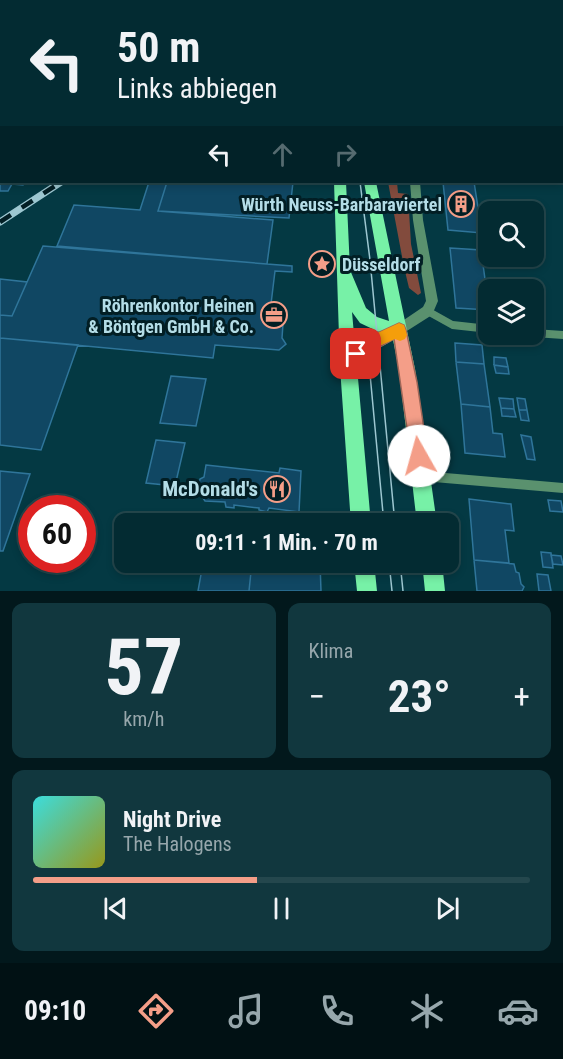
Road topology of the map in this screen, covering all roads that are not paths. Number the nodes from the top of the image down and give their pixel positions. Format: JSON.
{"nodes":[{"id":1,"x":340,"y":183,"type":"edge"},
{"id":2,"x":370,"y":183,"type":"edge"},
{"id":3,"x":415,"y":183,"type":"edge"},
{"id":4,"x":342,"y":266,"type":"junction"},
{"id":5,"x":428,"y":311,"type":"junction"},
{"id":6,"x":478,"y":328,"type":"edge"},
{"id":7,"x":399,"y":330,"type":"junction"},
{"id":8,"x":544,"y":333,"type":"edge"},
{"id":9,"x":563,"y":335,"type":"edge"},
{"id":10,"x":348,"y":368,"type":"junction"},
{"id":11,"x":422,"y":476,"type":"junction"},
{"id":12,"x":563,"y":488,"type":"edge"},
{"id":13,"x":360,"y":513,"type":"edge"},
{"id":14,"x":426,"y":513,"type":"edge"},
{"id":15,"x":365,"y":573,"type":"edge"},
{"id":16,"x":433,"y":573,"type":"edge"},
{"id":17,"x":367,"y":591,"type":"edge"},
{"id":18,"x":435,"y":591,"type":"edge"}],
"edges":[{"from":1,"to":4,"type":"main road"},
{"from":2,"to":7,"type":"main road"},
{"from":3,"to":5,"type":"street"},
{"from":4,"to":7,"type":"main road"},
{"from":4,"to":10,"type":"main road"},
{"from":5,"to":6,"type":"lane"},
{"from":5,"to":7,"type":"street"},
{"from":7,"to":10,"type":"main road"},
{"from":7,"to":11,"type":"main road"},
{"from":8,"to":9,"type":"lane"},
{"from":10,"to":13,"type":"main road"},
{"from":11,"to":12,"type":"lane"},
{"from":11,"to":14,"type":"main road"},
{"from":15,"to":17,"type":"main road"},
{"from":16,"to":18,"type":"main road"}]}
